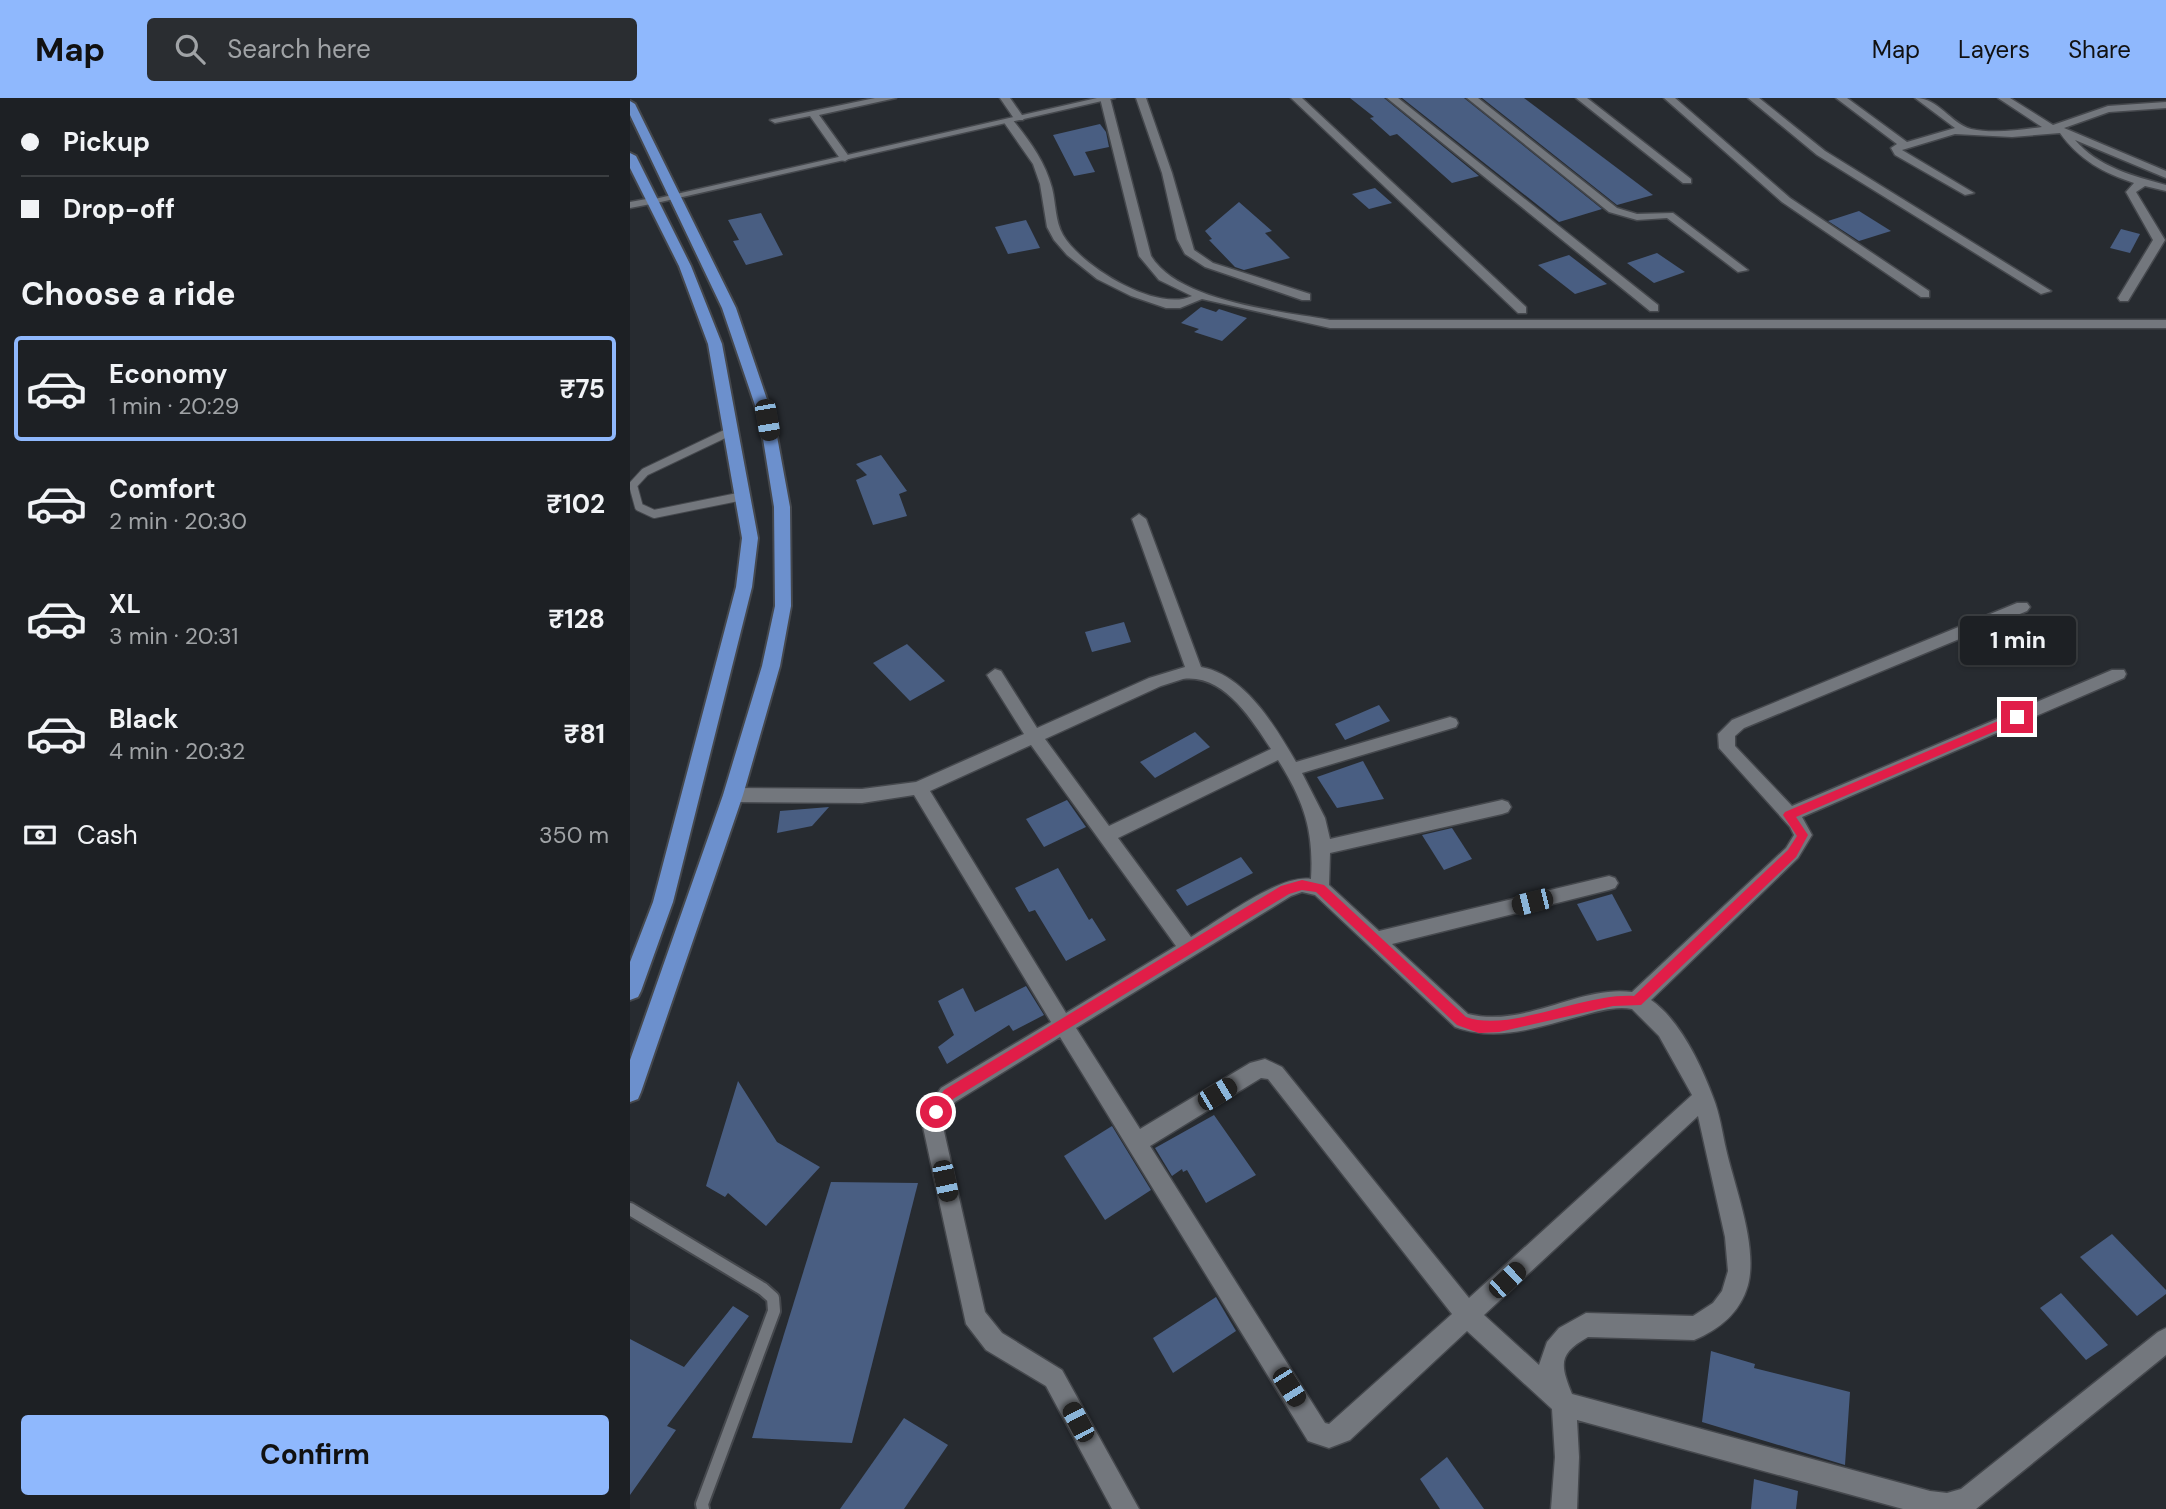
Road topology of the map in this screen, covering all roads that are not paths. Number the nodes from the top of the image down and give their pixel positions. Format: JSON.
{"nodes":[{"id":1,"x":891,"y":98,"type":"edge"},
{"id":2,"x":1005,"y":98,"type":"edge"},
{"id":3,"x":1107,"y":98,"type":"edge"},
{"id":4,"x":1141,"y":98,"type":"edge"},
{"id":5,"x":1296,"y":98,"type":"edge"},
{"id":6,"x":1392,"y":98,"type":"edge"},
{"id":7,"x":1472,"y":98,"type":"edge"},
{"id":8,"x":1581,"y":98,"type":"edge"},
{"id":9,"x":1669,"y":98,"type":"edge"},
{"id":10,"x":1753,"y":98,"type":"edge"},
{"id":11,"x":1841,"y":98,"type":"edge"},
{"id":12,"x":1920,"y":98,"type":"edge"},
{"id":13,"x":2003,"y":98,"type":"edge"},
{"id":14,"x":630,"y":104,"type":"edge"},
{"id":15,"x":2166,"y":105,"type":"edge"},
{"id":16,"x":813,"y":113,"type":"junction"},
{"id":17,"x":775,"y":120,"type":"dead end"},
{"id":18,"x":1013,"y":120,"type":"junction"},
{"id":19,"x":2052,"y":129,"type":"junction"},
{"id":20,"x":1966,"y":131,"type":"junction"},
{"id":21,"x":2064,"y":131,"type":"junction"},
{"id":22,"x":1905,"y":145,"type":"junction"},
{"id":23,"x":630,"y":156,"type":"edge"},
{"id":24,"x":845,"y":158,"type":"junction"},
{"id":25,"x":2164,"y":175,"type":"edge"},
{"id":26,"x":1687,"y":181,"type":"dead end"},
{"id":27,"x":2143,"y":182,"type":"junction"},
{"id":28,"x":2166,"y":188,"type":"edge"},
{"id":29,"x":1969,"y":193,"type":"dead end"},
{"id":30,"x":675,"y":197,"type":"junction"},
{"id":31,"x":652,"y":201,"type":"junction"},
{"id":32,"x":630,"y":205,"type":"edge"},
{"id":33,"x":1742,"y":270,"type":"dead end"},
{"id":34,"x":2045,"y":291,"type":"dead end"},
{"id":35,"x":1925,"y":294,"type":"dead end"},
{"id":36,"x":1201,"y":295,"type":"junction"},
{"id":37,"x":1306,"y":298,"type":"dead end"},
{"id":38,"x":2124,"y":298,"type":"dead end"},
{"id":39,"x":1654,"y":308,"type":"dead end"},
{"id":40,"x":1522,"y":310,"type":"dead end"},
{"id":41,"x":2166,"y":324,"type":"edge"},
{"id":42,"x":731,"y":432,"type":"junction"},
{"id":43,"x":743,"y":496,"type":"junction"},
{"id":44,"x":1139,"y":519,"type":"dead end"},
{"id":45,"x":782,"y":533,"type":"junction"},
{"id":46,"x":750,"y":538,"type":"junction"},
{"id":47,"x":2022,"y":607,"type":"dead end"},
{"id":48,"x":1195,"y":672,"type":"junction"},
{"id":49,"x":2118,"y":674,"type":"dead end"},
{"id":50,"x":995,"y":675,"type":"dead end"},
{"id":51,"x":1450,"y":723,"type":"dead end"},
{"id":52,"x":1033,"y":735,"type":"junction"},
{"id":53,"x":1280,"y":752,"type":"junction"},
{"id":54,"x":1293,"y":769,"type":"junction"},
{"id":55,"x":919,"y":788,"type":"junction"},
{"id":56,"x":733,"y":795,"type":"junction"},
{"id":57,"x":1502,"y":807,"type":"dead end"},
{"id":58,"x":1789,"y":815,"type":"junction"},
{"id":59,"x":1106,"y":835,"type":"junction"},
{"id":60,"x":1322,"y":848,"type":"junction"},
{"id":61,"x":1609,"y":883,"type":"dead end"},
{"id":62,"x":1320,"y":888,"type":"junction"},
{"id":63,"x":1376,"y":940,"type":"junction"},
{"id":64,"x":1188,"y":948,"type":"junction"},
{"id":65,"x":630,"y":991,"type":"edge"},
{"id":66,"x":1636,"y":1001,"type":"junction"},
{"id":67,"x":1063,"y":1025,"type":"junction"},
{"id":68,"x":630,"y":1092,"type":"edge"},
{"id":69,"x":1703,"y":1098,"type":"junction"},
{"id":70,"x":1137,"y":1142,"type":"junction"},
{"id":71,"x":630,"y":1209,"type":"edge"},
{"id":72,"x":1468,"y":1316,"type":"junction"},
{"id":73,"x":2166,"y":1340,"type":"edge"},
{"id":74,"x":1564,"y":1404,"type":"junction"},
{"id":75,"x":1947,"y":1507,"type":"edge"},
{"id":76,"x":703,"y":1509,"type":"edge"},
{"id":77,"x":1126,"y":1509,"type":"edge"},
{"id":78,"x":1564,"y":1509,"type":"edge"}],
"edges":[{"from":1,"to":16,"type":"street"},
{"from":2,"to":18,"type":"street"},
{"from":3,"to":18,"type":"street"},
{"from":3,"to":36,"type":"street"},
{"from":4,"to":37,"type":"street"},
{"from":5,"to":40,"type":"street"},
{"from":6,"to":39,"type":"street"},
{"from":7,"to":33,"type":"street"},
{"from":8,"to":26,"type":"street"},
{"from":9,"to":35,"type":"street"},
{"from":10,"to":34,"type":"street"},
{"from":11,"to":22,"type":"street"},
{"from":12,"to":20,"type":"street"},
{"from":13,"to":19,"type":"street"},
{"from":14,"to":30,"type":"highway"},
{"from":15,"to":19,"type":"street"},
{"from":16,"to":17,"type":"street"},
{"from":16,"to":24,"type":"street"},
{"from":18,"to":24,"type":"street"},
{"from":18,"to":36,"type":"street"},
{"from":19,"to":20,"type":"street"},
{"from":19,"to":21,"type":"street"},
{"from":20,"to":22,"type":"street"},
{"from":21,"to":25,"type":"street"},
{"from":21,"to":27,"type":"street"},
{"from":22,"to":29,"type":"street"},
{"from":23,"to":31,"type":"highway"},
{"from":24,"to":30,"type":"street"},
{"from":27,"to":28,"type":"street"},
{"from":27,"to":38,"type":"street"},
{"from":30,"to":31,"type":"street"},
{"from":30,"to":45,"type":"highway"},
{"from":31,"to":32,"type":"street"},
{"from":31,"to":42,"type":"highway"},
{"from":36,"to":41,"type":"street"},
{"from":42,"to":43,"type":"highway"},
{"from":42,"to":43,"type":"lane"},
{"from":43,"to":46,"type":"highway"},
{"from":44,"to":48,"type":"street"},
{"from":45,"to":46,"type":"highway"},
{"from":45,"to":56,"type":"highway"},
{"from":46,"to":65,"type":"highway"},
{"from":47,"to":58,"type":"street"},
{"from":48,"to":52,"type":"street"},
{"from":48,"to":53,"type":"street"},
{"from":49,"to":58,"type":"street"},
{"from":50,"to":52,"type":"street"},
{"from":51,"to":54,"type":"street"},
{"from":52,"to":55,"type":"street"},
{"from":52,"to":59,"type":"street"},
{"from":53,"to":54,"type":"street"},
{"from":53,"to":59,"type":"street"},
{"from":54,"to":60,"type":"street"},
{"from":55,"to":56,"type":"street"},
{"from":55,"to":67,"type":"street"},
{"from":56,"to":68,"type":"highway"},
{"from":57,"to":60,"type":"street"},
{"from":58,"to":66,"type":"street"},
{"from":59,"to":64,"type":"street"},
{"from":60,"to":62,"type":"street"},
{"from":61,"to":63,"type":"street"},
{"from":62,"to":63,"type":"street"},
{"from":62,"to":64,"type":"street"},
{"from":63,"to":66,"type":"street"},
{"from":64,"to":67,"type":"street"},
{"from":66,"to":69,"type":"street"},
{"from":67,"to":70,"type":"street"},
{"from":67,"to":77,"type":"street"},
{"from":69,"to":72,"type":"street"},
{"from":69,"to":74,"type":"street"},
{"from":70,"to":72,"type":"street"},
{"from":70,"to":72,"type":"street"},
{"from":71,"to":76,"type":"lane"},
{"from":72,"to":74,"type":"street"},
{"from":73,"to":75,"type":"street"},
{"from":74,"to":75,"type":"street"},
{"from":74,"to":78,"type":"street"}]}
